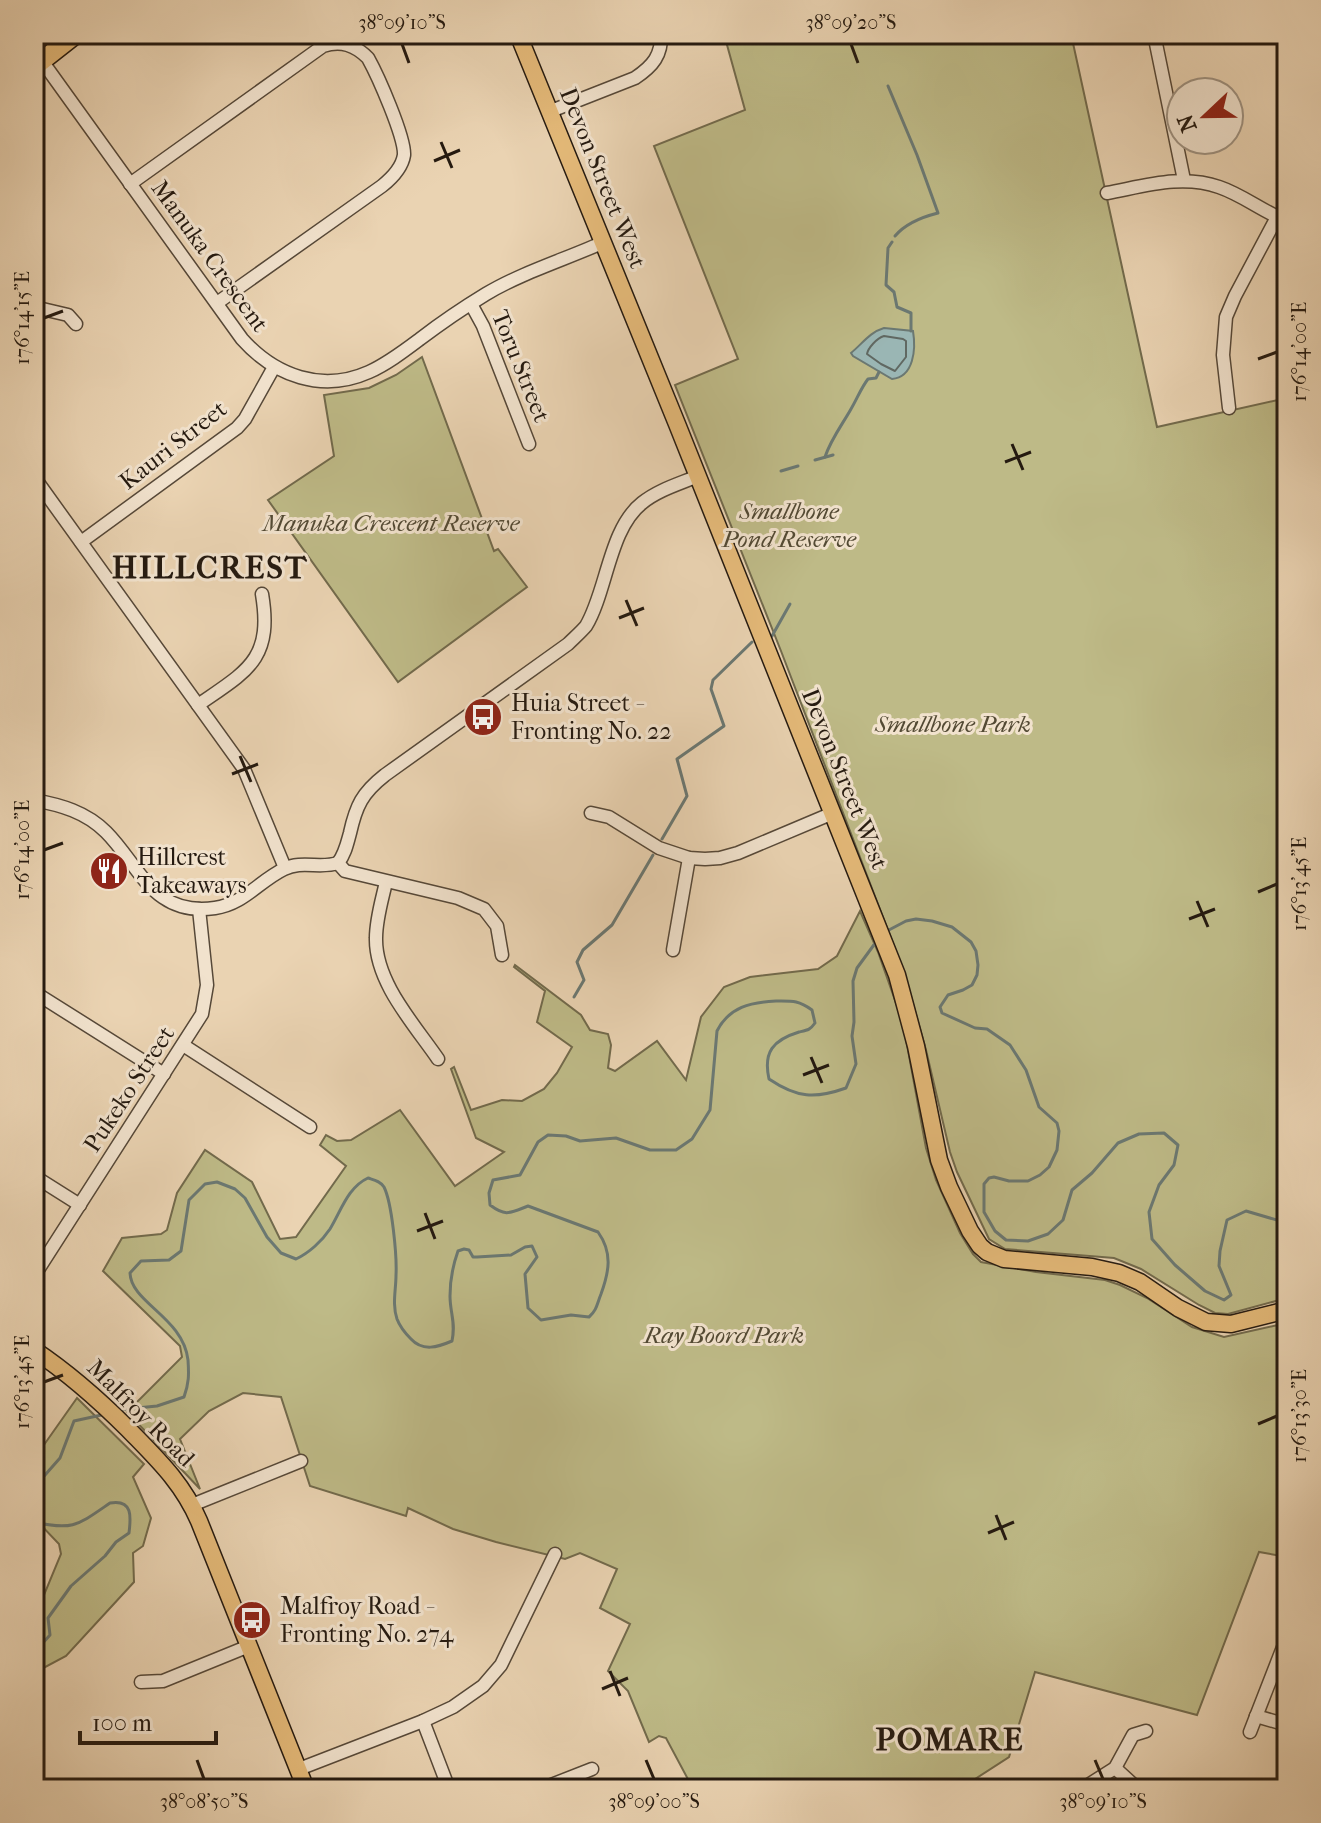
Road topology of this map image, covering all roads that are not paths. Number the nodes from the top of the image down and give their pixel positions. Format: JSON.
{"nodes":[{"id":1,"x":76,"y":34,"type":"edge"},
{"id":2,"x":518,"y":34,"type":"edge"},
{"id":3,"x":661,"y":34,"type":"edge"},
{"id":4,"x":1154,"y":34,"type":"edge"},
{"id":5,"x":38,"y":64,"type":"edge"},
{"id":6,"x":551,"y":111,"type":"junction"},
{"id":7,"x":1184,"y":180,"type":"junction"},
{"id":8,"x":130,"y":184,"type":"junction"},
{"id":9,"x":1107,"y":193,"type":"dead end"},
{"id":10,"x":1282,"y":219,"type":"edge"},
{"id":11,"x":604,"y":242,"type":"junction"},
{"id":12,"x":217,"y":303,"type":"junction"},
{"id":13,"x":471,"y":304,"type":"junction"},
{"id":14,"x":34,"y":307,"type":"edge"},
{"id":15,"x":76,"y":324,"type":"dead end"},
{"id":16,"x":274,"y":367,"type":"junction"},
{"id":17,"x":1229,"y":408,"type":"dead end"},
{"id":18,"x":529,"y":444,"type":"dead end"},
{"id":19,"x":698,"y":476,"type":"junction"},
{"id":20,"x":34,"y":477,"type":"edge"},
{"id":21,"x":81,"y":542,"type":"junction"},
{"id":22,"x":262,"y":594,"type":"dead end"},
{"id":23,"x":198,"y":705,"type":"junction"},
{"id":24,"x":34,"y":800,"type":"edge"},
{"id":25,"x":591,"y":813,"type":"dead end"},
{"id":26,"x":833,"y":813,"type":"junction"},
{"id":27,"x":689,"y":858,"type":"junction"},
{"id":28,"x":338,"y":863,"type":"junction"},
{"id":29,"x":285,"y":868,"type":"junction"},
{"id":30,"x":386,"y":882,"type":"junction"},
{"id":31,"x":199,"y":909,"type":"junction"},
{"id":32,"x":673,"y":950,"type":"dead end"},
{"id":33,"x":502,"y":955,"type":"dead end"},
{"id":34,"x":34,"y":992,"type":"edge"},
{"id":35,"x":183,"y":1045,"type":"junction"},
{"id":36,"x":438,"y":1059,"type":"dead end"},
{"id":37,"x":164,"y":1074,"type":"junction"},
{"id":38,"x":310,"y":1127,"type":"dead end"},
{"id":39,"x":34,"y":1176,"type":"edge"},
{"id":40,"x":80,"y":1205,"type":"junction"},
{"id":41,"x":34,"y":1276,"type":"edge"},
{"id":42,"x":1287,"y":1310,"type":"edge"},
{"id":43,"x":34,"y":1350,"type":"edge"},
{"id":44,"x":301,"y":1461,"type":"dead end"},
{"id":45,"x":192,"y":1505,"type":"junction"},
{"id":46,"x":555,"y":1554,"type":"dead end"},
{"id":47,"x":1287,"y":1637,"type":"edge"},
{"id":48,"x":249,"y":1646,"type":"junction"},
{"id":49,"x":141,"y":1682,"type":"dead end"},
{"id":50,"x":1256,"y":1716,"type":"junction"},
{"id":51,"x":423,"y":1721,"type":"junction"},
{"id":52,"x":1287,"y":1725,"type":"edge"},
{"id":53,"x":1133,"y":1731,"type":"dead end"},
{"id":54,"x":1250,"y":1732,"type":"dead end"},
{"id":55,"x":1115,"y":1768,"type":"junction"},
{"id":56,"x":299,"y":1769,"type":"junction"},
{"id":57,"x":592,"y":1769,"type":"dead end"},
{"id":58,"x":306,"y":1789,"type":"edge"},
{"id":59,"x":449,"y":1789,"type":"edge"},
{"id":60,"x":541,"y":1789,"type":"edge"},
{"id":61,"x":1082,"y":1789,"type":"edge"},
{"id":62,"x":1138,"y":1789,"type":"edge"}],
"edges":[{"from":1,"to":5,"type":"highway"},
{"from":2,"to":6,"type":"main road","name":"Devon Street West"},
{"from":3,"to":6,"type":"street"},
{"from":4,"to":7,"type":"street"},
{"from":5,"to":8,"type":"street","name":"Manuka Crescent"},
{"from":6,"to":11,"type":"main road","name":"Devon Street West"},
{"from":7,"to":9,"type":"street"},
{"from":7,"to":10,"type":"street"},
{"from":8,"to":12,"type":"street","name":"Manuka Crescent"},
{"from":8,"to":12,"type":"street"},
{"from":10,"to":17,"type":"street"},
{"from":11,"to":13,"type":"street","name":"Manuka Crescent"},
{"from":11,"to":19,"type":"main road","name":"Devon Street West"},
{"from":12,"to":16,"type":"street","name":"Manuka Crescent"},
{"from":13,"to":16,"type":"street","name":"Manuka Crescent"},
{"from":13,"to":18,"type":"street","name":"Toru Street"},
{"from":14,"to":15,"type":"street"},
{"from":16,"to":21,"type":"street","name":"Kauri Street"},
{"from":19,"to":26,"type":"main road","name":"Devon Street West"},
{"from":19,"to":28,"type":"street"},
{"from":20,"to":21,"type":"street"},
{"from":21,"to":23,"type":"street"},
{"from":22,"to":23,"type":"street"},
{"from":23,"to":29,"type":"street"},
{"from":24,"to":31,"type":"street"},
{"from":25,"to":27,"type":"street"},
{"from":26,"to":27,"type":"street"},
{"from":26,"to":42,"type":"main road","name":"Devon Street West"},
{"from":27,"to":32,"type":"street"},
{"from":28,"to":29,"type":"street"},
{"from":28,"to":30,"type":"street"},
{"from":29,"to":31,"type":"street"},
{"from":30,"to":33,"type":"street"},
{"from":30,"to":36,"type":"street"},
{"from":31,"to":35,"type":"street","name":"Pukeko Street"},
{"from":34,"to":37,"type":"street"},
{"from":35,"to":37,"type":"street","name":"Pukeko Street"},
{"from":35,"to":38,"type":"street"},
{"from":37,"to":40,"type":"street","name":"Pukeko Street"},
{"from":39,"to":40,"type":"street"},
{"from":40,"to":41,"type":"street","name":"Pukeko Street"},
{"from":43,"to":45,"type":"main road","name":"Malfroy Road"},
{"from":44,"to":45,"type":"street"},
{"from":45,"to":48,"type":"main road","name":"Malfroy Road"},
{"from":46,"to":51,"type":"street"},
{"from":47,"to":50,"type":"street"},
{"from":48,"to":49,"type":"street"},
{"from":48,"to":56,"type":"main road","name":"Malfroy Road"},
{"from":50,"to":52,"type":"street"},
{"from":50,"to":54,"type":"street"},
{"from":51,"to":56,"type":"street"},
{"from":51,"to":59,"type":"street"},
{"from":53,"to":55,"type":"street"},
{"from":55,"to":61,"type":"street"},
{"from":55,"to":62,"type":"street"},
{"from":56,"to":58,"type":"main road","name":"Malfroy Road"},
{"from":57,"to":60,"type":"street"}]}
